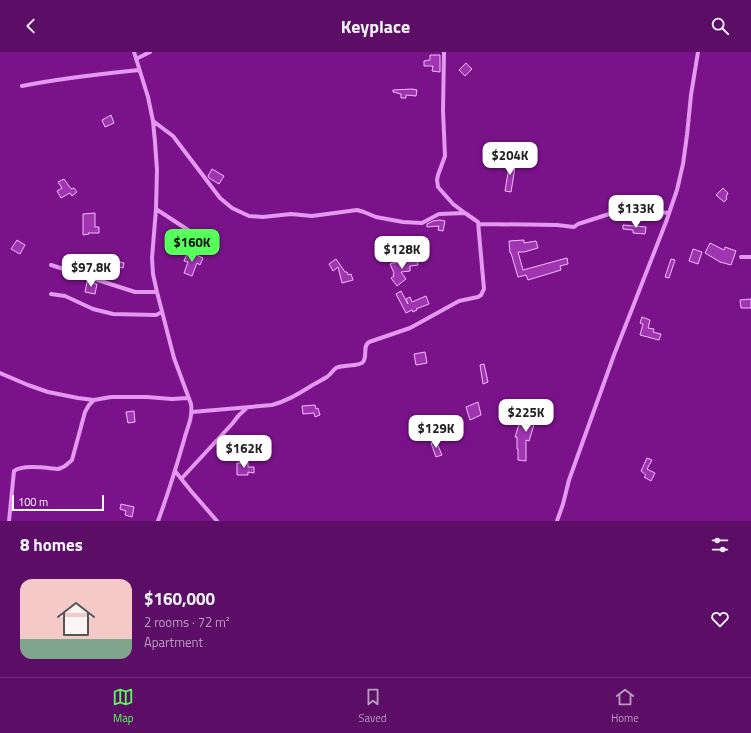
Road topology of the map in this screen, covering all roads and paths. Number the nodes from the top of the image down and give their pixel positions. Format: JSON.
{"nodes":[{"id":1,"x":134,"y":52,"type":"edge"},
{"id":2,"x":150,"y":52,"type":"edge"},
{"id":3,"x":444,"y":52,"type":"edge"},
{"id":4,"x":698,"y":52,"type":"edge"},
{"id":5,"x":136,"y":59,"type":"junction"},
{"id":6,"x":139,"y":70,"type":"junction"},
{"id":7,"x":22,"y":86,"type":"dead end"},
{"id":8,"x":153,"y":121,"type":"junction"},
{"id":9,"x":156,"y":209,"type":"junction"},
{"id":10,"x":465,"y":213,"type":"junction"},
{"id":11,"x":669,"y":214,"type":"junction"},
{"id":12,"x":479,"y":224,"type":"junction"},
{"id":13,"x":214,"y":247,"type":"dead end"},
{"id":14,"x":741,"y":257,"type":"dead end"},
{"id":15,"x":751,"y":257,"type":"edge"},
{"id":16,"x":52,"y":265,"type":"dead end"},
{"id":17,"x":157,"y":292,"type":"junction"},
{"id":18,"x":51,"y":294,"type":"dead end"},
{"id":19,"x":162,"y":312,"type":"junction"},
{"id":20,"x":0,"y":373,"type":"edge"},
{"id":21,"x":188,"y":398,"type":"junction"},
{"id":22,"x":94,"y":400,"type":"junction"},
{"id":23,"x":249,"y":407,"type":"junction"},
{"id":24,"x":192,"y":412,"type":"junction"},
{"id":25,"x":175,"y":471,"type":"junction"},
{"id":26,"x":182,"y":478,"type":"junction"},
{"id":27,"x":9,"y":521,"type":"edge"},
{"id":28,"x":158,"y":521,"type":"edge"},
{"id":29,"x":217,"y":521,"type":"edge"},
{"id":30,"x":557,"y":521,"type":"edge"}],
"edges":[{"from":1,"to":5,"type":"street"},
{"from":2,"to":5,"type":"street"},
{"from":3,"to":10,"type":"street"},
{"from":4,"to":11,"type":"street"},
{"from":5,"to":6,"type":"street"},
{"from":6,"to":7,"type":"street"},
{"from":6,"to":8,"type":"street"},
{"from":8,"to":9,"type":"street"},
{"from":8,"to":10,"type":"street"},
{"from":9,"to":13,"type":"street"},
{"from":9,"to":17,"type":"street"},
{"from":10,"to":12,"type":"street"},
{"from":11,"to":12,"type":"street"},
{"from":11,"to":30,"type":"street"},
{"from":12,"to":23,"type":"street"},
{"from":14,"to":15,"type":"street"},
{"from":16,"to":17,"type":"street"},
{"from":17,"to":19,"type":"street"},
{"from":18,"to":19,"type":"street"},
{"from":19,"to":21,"type":"street"},
{"from":20,"to":22,"type":"street"},
{"from":21,"to":22,"type":"street"},
{"from":21,"to":24,"type":"street"},
{"from":22,"to":27,"type":"street"},
{"from":23,"to":24,"type":"street"},
{"from":23,"to":26,"type":"street"},
{"from":24,"to":25,"type":"street"},
{"from":25,"to":26,"type":"street"},
{"from":25,"to":28,"type":"street"},
{"from":26,"to":29,"type":"street"}]}
